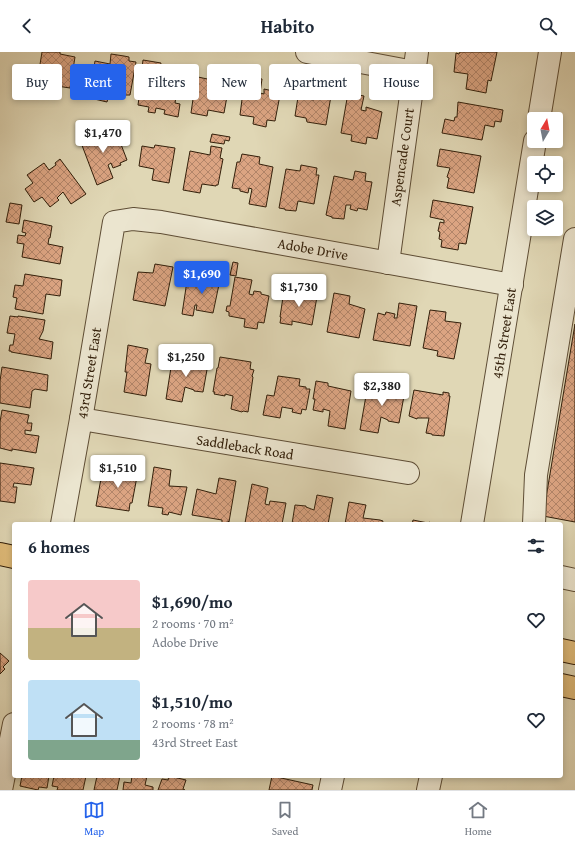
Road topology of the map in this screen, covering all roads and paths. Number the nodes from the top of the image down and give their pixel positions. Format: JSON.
{"nodes":[{"id":1,"x":307,"y":52,"type":"edge"},
{"id":2,"x":550,"y":52,"type":"edge"},
{"id":3,"x":416,"y":62,"type":"edge"},
{"id":4,"x":540,"y":112,"type":"edge"},
{"id":5,"x":534,"y":148,"type":"edge"},
{"id":6,"x":114,"y":222,"type":"joint"},
{"id":7,"x":575,"y":239,"type":"edge"},
{"id":8,"x":388,"y":263,"type":"junction"},
{"id":9,"x":512,"y":285,"type":"junction"},
{"id":10,"x":81,"y":419,"type":"junction"},
{"id":11,"x":408,"y":473,"type":"dead end"},
{"id":12,"x":62,"y":522,"type":"edge"},
{"id":13,"x":472,"y":522,"type":"edge"},
{"id":14,"x":534,"y":522,"type":"edge"},
{"id":15,"x":0,"y":554,"type":"edge"},
{"id":16,"x":12,"y":557,"type":"edge"},
{"id":17,"x":563,"y":577,"type":"edge"},
{"id":18,"x":575,"y":580,"type":"edge"},
{"id":19,"x":563,"y":650,"type":"edge"},
{"id":20,"x":575,"y":653,"type":"edge"},
{"id":21,"x":563,"y":685,"type":"edge"},
{"id":22,"x":575,"y":688,"type":"edge"},
{"id":23,"x":12,"y":734,"type":"edge"},
{"id":24,"x":333,"y":778,"type":"edge"},
{"id":25,"x":430,"y":778,"type":"edge"},
{"id":26,"x":1,"y":790,"type":"edge"},
{"id":27,"x":330,"y":790,"type":"edge"},
{"id":28,"x":428,"y":790,"type":"edge"}],
"edges":[{"from":1,"to":3,"type":"street"},
{"from":2,"to":4,"type":"street"},
{"from":3,"to":8,"type":"street","name":"Aspencade Court"},
{"from":5,"to":9,"type":"street","name":"45th Street East"},
{"from":6,"to":8,"type":"street","name":"Adobe Drive"},
{"from":6,"to":10,"type":"street","name":"43rd Street East"},
{"from":7,"to":14,"type":"street"},
{"from":8,"to":9,"type":"street","name":"Adobe Drive"},
{"from":9,"to":13,"type":"street","name":"45th Street East"},
{"from":10,"to":11,"type":"street","name":"Saddleback Road"},
{"from":10,"to":12,"type":"street","name":"43rd Street East"},
{"from":15,"to":16,"type":"main road"},
{"from":17,"to":18,"type":"street"},
{"from":19,"to":20,"type":"main road"},
{"from":21,"to":22,"type":"main road"},
{"from":23,"to":26,"type":"street"},
{"from":24,"to":27,"type":"street"},
{"from":25,"to":28,"type":"street"}]}
